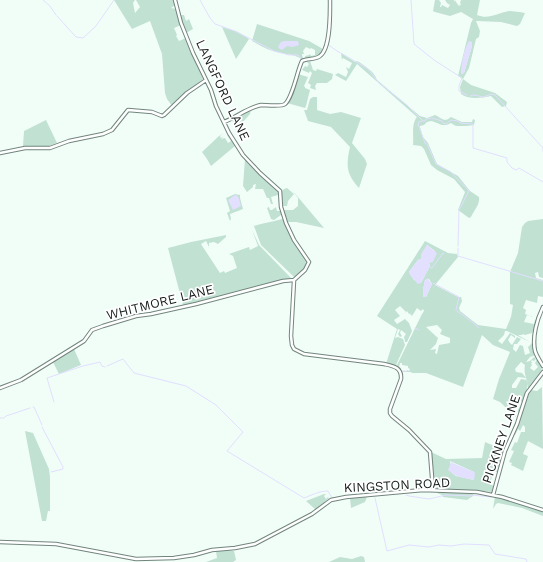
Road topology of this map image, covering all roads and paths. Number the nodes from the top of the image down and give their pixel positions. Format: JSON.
{"nodes":[{"id":1,"x":175,"y":0,"type":"edge"},
{"id":2,"x":330,"y":0,"type":"edge"},
{"id":3,"x":206,"y":80,"type":"junction"},
{"id":4,"x":224,"y":122,"type":"junction"},
{"id":5,"x":0,"y":153,"type":"edge"},
{"id":6,"x":294,"y":280,"type":"junction"},
{"id":7,"x":543,"y":307,"type":"edge"},
{"id":8,"x":543,"y":366,"type":"edge"},
{"id":9,"x":543,"y":372,"type":"edge"},
{"id":10,"x":0,"y":388,"type":"edge"},
{"id":11,"x":433,"y":490,"type":"junction"},
{"id":12,"x":493,"y":495,"type":"junction"},
{"id":13,"x":543,"y":510,"type":"edge"},
{"id":14,"x":0,"y":542,"type":"edge"}],
"edges":[{"from":1,"to":3,"type":"street","name":"LANGFORD LANE"},
{"from":2,"to":4,"type":"street"},
{"from":3,"to":4,"type":"street","name":"LANGFORD LANE"},
{"from":3,"to":5,"type":"street"},
{"from":4,"to":6,"type":"street","name":"LANGFORD LANE"},
{"from":6,"to":10,"type":"street","name":"WHITMORE LANE"},
{"from":6,"to":11,"type":"street"},
{"from":7,"to":8,"type":"street"},
{"from":9,"to":12,"type":"street","name":"PICKNEY LANE"},
{"from":11,"to":12,"type":"street","name":"KINGSTON ROAD"},
{"from":11,"to":14,"type":"street","name":"KINGSTON ROAD"},
{"from":12,"to":13,"type":"street","name":"KINGSTON ROAD"}]}
